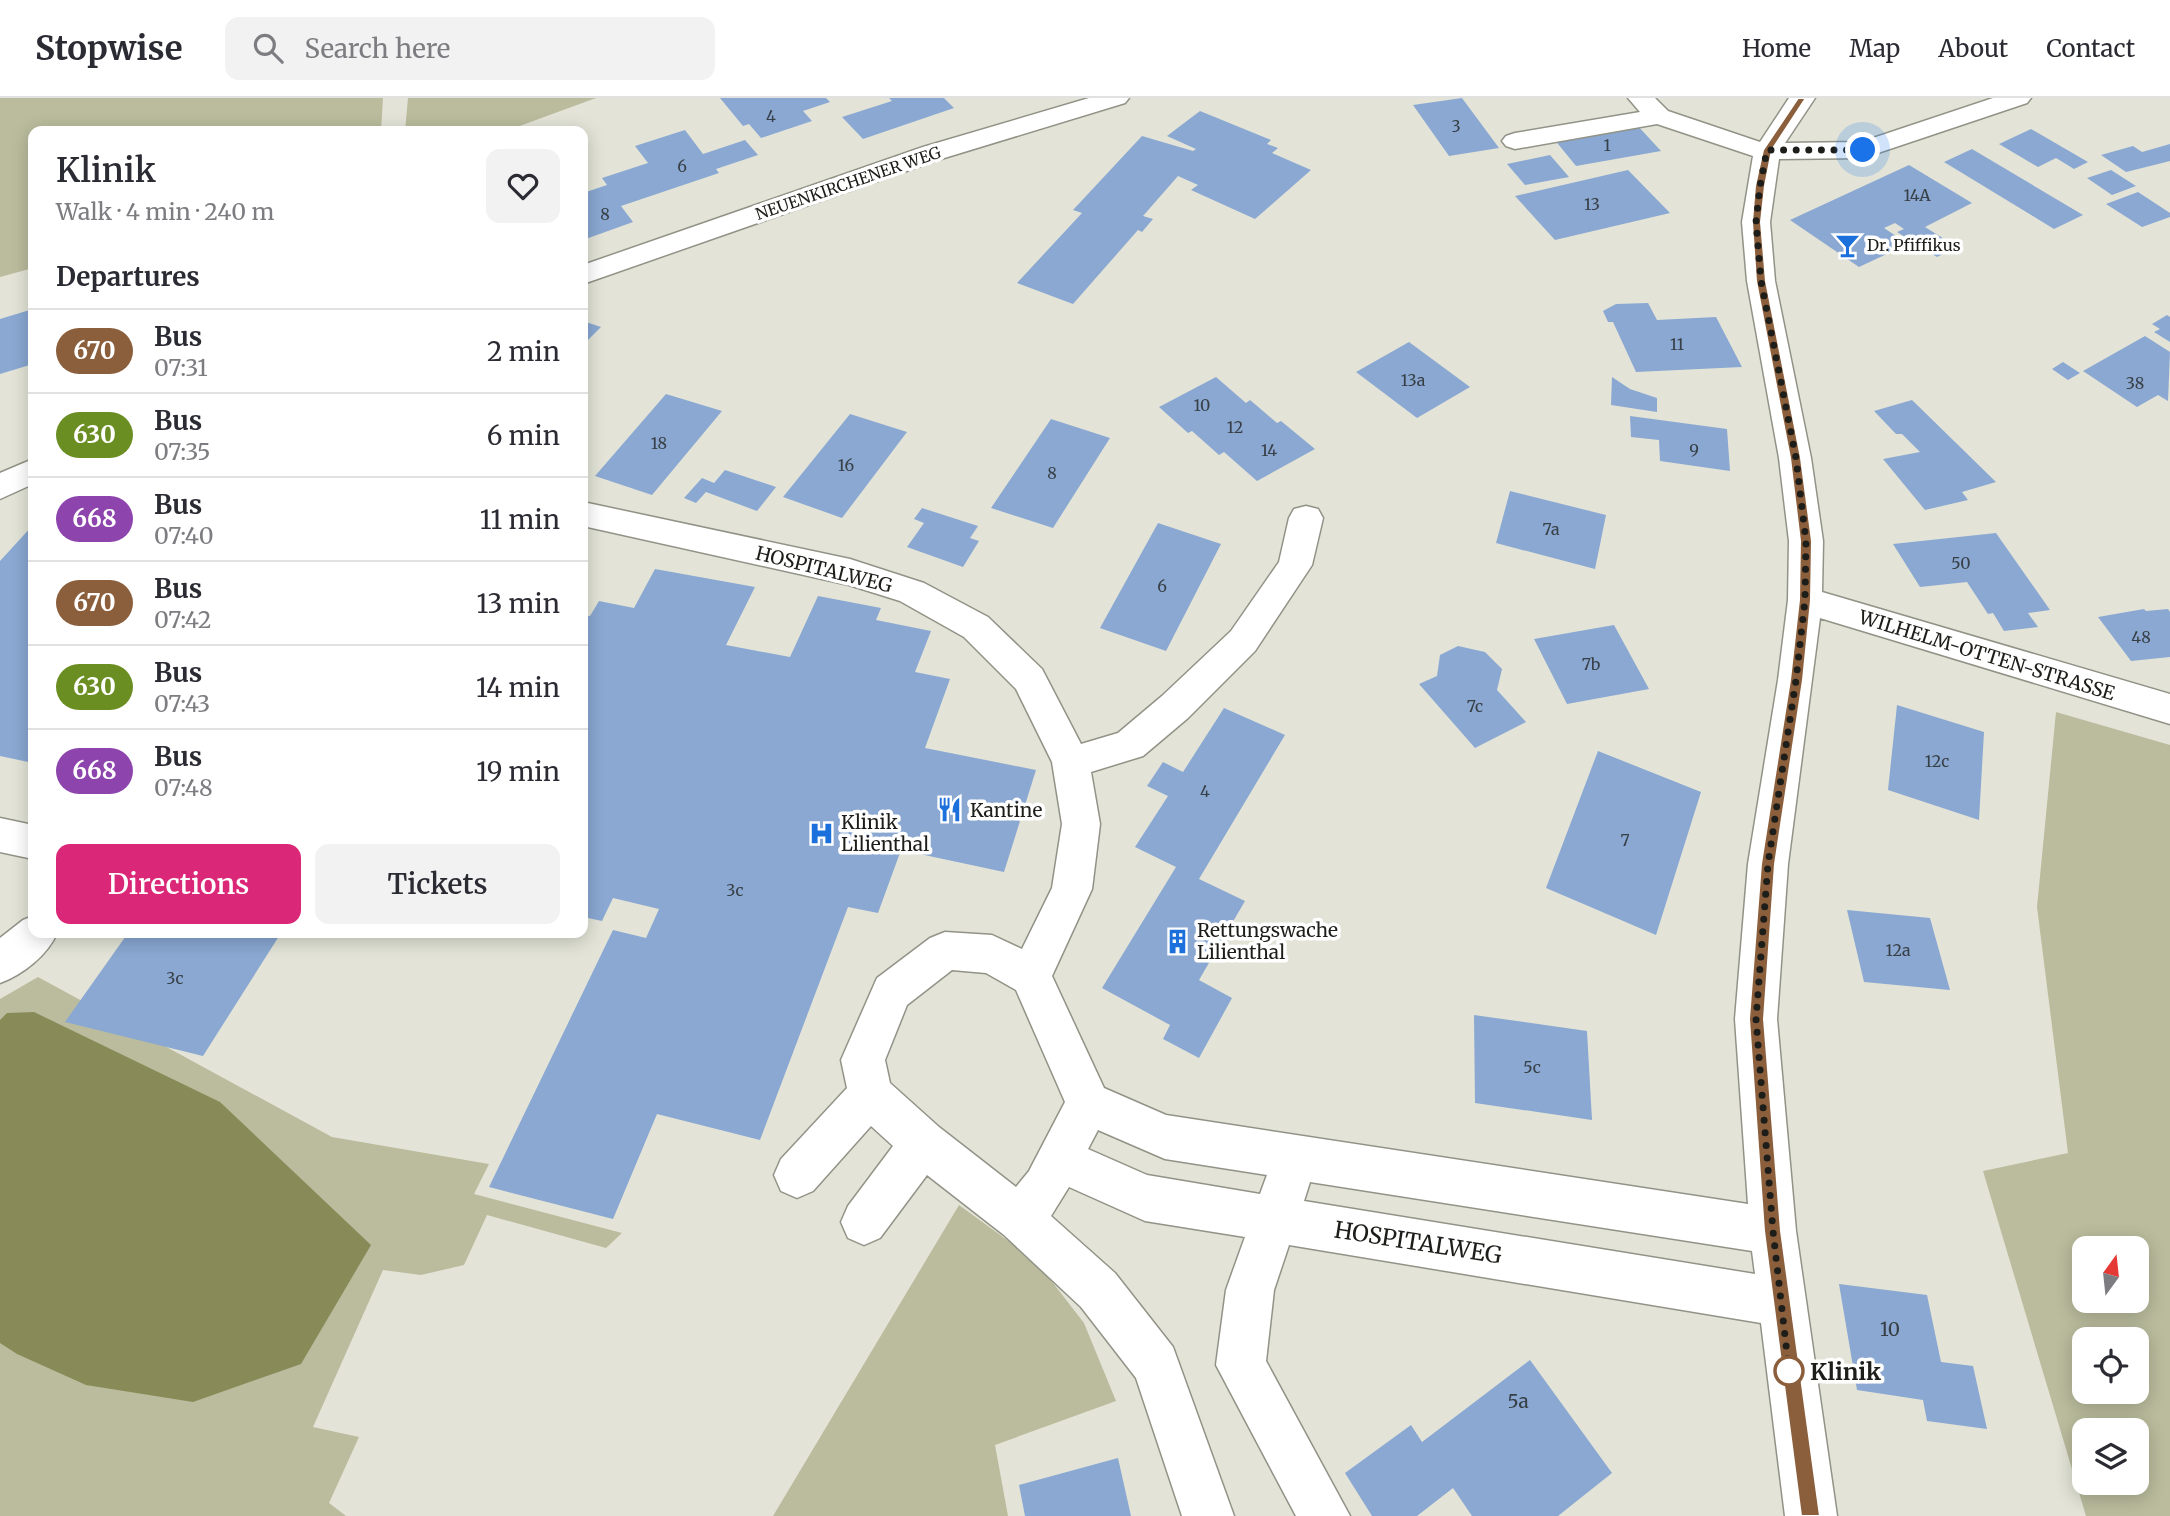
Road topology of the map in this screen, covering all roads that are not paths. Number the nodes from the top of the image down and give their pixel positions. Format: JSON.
{"nodes":[{"id":1,"x":1116,"y":98,"type":"edge"},
{"id":2,"x":1802,"y":98,"type":"edge"},
{"id":3,"x":2018,"y":98,"type":"edge"},
{"id":4,"x":1650,"y":107,"type":"edge"},
{"id":5,"x":1516,"y":141,"type":"dead end"},
{"id":6,"x":1767,"y":150,"type":"junction"},
{"id":7,"x":588,"y":273,"type":"edge"},
{"id":8,"x":28,"y":473,"type":"edge"},
{"id":9,"x":0,"y":487,"type":"edge"},
{"id":10,"x":588,"y":515,"type":"edge"},
{"id":11,"x":1306,"y":518,"type":"dead end"},
{"id":12,"x":1805,"y":600,"type":"junction"},
{"id":13,"x":2170,"y":709,"type":"edge"},
{"id":14,"x":1071,"y":762,"type":"junction"},
{"id":15,"x":0,"y":835,"type":"edge"},
{"id":16,"x":28,"y":841,"type":"edge"},
{"id":17,"x":31,"y":938,"type":"edge"},
{"id":18,"x":0,"y":964,"type":"edge"},
{"id":19,"x":1031,"y":976,"type":"junction"},
{"id":20,"x":870,"y":1096,"type":"junction"},
{"id":21,"x":1088,"y":1103,"type":"junction"},
{"id":22,"x":923,"y":1143,"type":"junction"},
{"id":23,"x":1296,"y":1157,"type":"junction"},
{"id":24,"x":1060,"y":1160,"type":"junction"},
{"id":25,"x":797,"y":1175,"type":"dead end"},
{"id":26,"x":1276,"y":1218,"type":"junction"},
{"id":27,"x":1020,"y":1219,"type":"junction"},
{"id":28,"x":864,"y":1222,"type":"dead end"},
{"id":29,"x":1773,"y":1231,"type":"junction"},
{"id":30,"x":1782,"y":1302,"type":"junction"},
{"id":31,"x":1208,"y":1516,"type":"edge"},
{"id":32,"x":1324,"y":1516,"type":"edge"},
{"id":33,"x":1811,"y":1516,"type":"edge"}],
"edges":[{"from":1,"to":7,"type":"street","name":"NEUENKIRCHENER WEG"},
{"from":2,"to":6,"type":"street"},
{"from":3,"to":6,"type":"street"},
{"from":4,"to":5,"type":"street"},
{"from":4,"to":6,"type":"street"},
{"from":6,"to":12,"type":"street"},
{"from":8,"to":9,"type":"street"},
{"from":10,"to":14,"type":"street","name":"HOSPITALWEG"},
{"from":11,"to":14,"type":"street"},
{"from":12,"to":13,"type":"street","name":"WILHELM-OTTEN-STRASSE"},
{"from":12,"to":29,"type":"street"},
{"from":14,"to":19,"type":"street","name":"HOSPITALWEG"},
{"from":15,"to":16,"type":"street"},
{"from":17,"to":18,"type":"street"},
{"from":19,"to":20,"type":"street"},
{"from":19,"to":21,"type":"street"},
{"from":20,"to":22,"type":"street"},
{"from":20,"to":25,"type":"street"},
{"from":21,"to":23,"type":"street"},
{"from":21,"to":24,"type":"street"},
{"from":22,"to":27,"type":"street"},
{"from":22,"to":28,"type":"street"},
{"from":23,"to":26,"type":"street"},
{"from":23,"to":29,"type":"street"},
{"from":24,"to":26,"type":"street","name":"HOSPITALWEG"},
{"from":24,"to":27,"type":"street"},
{"from":26,"to":30,"type":"street","name":"HOSPITALWEG"},
{"from":26,"to":32,"type":"street"},
{"from":27,"to":31,"type":"street"},
{"from":29,"to":30,"type":"street"},
{"from":30,"to":33,"type":"street"}]}
